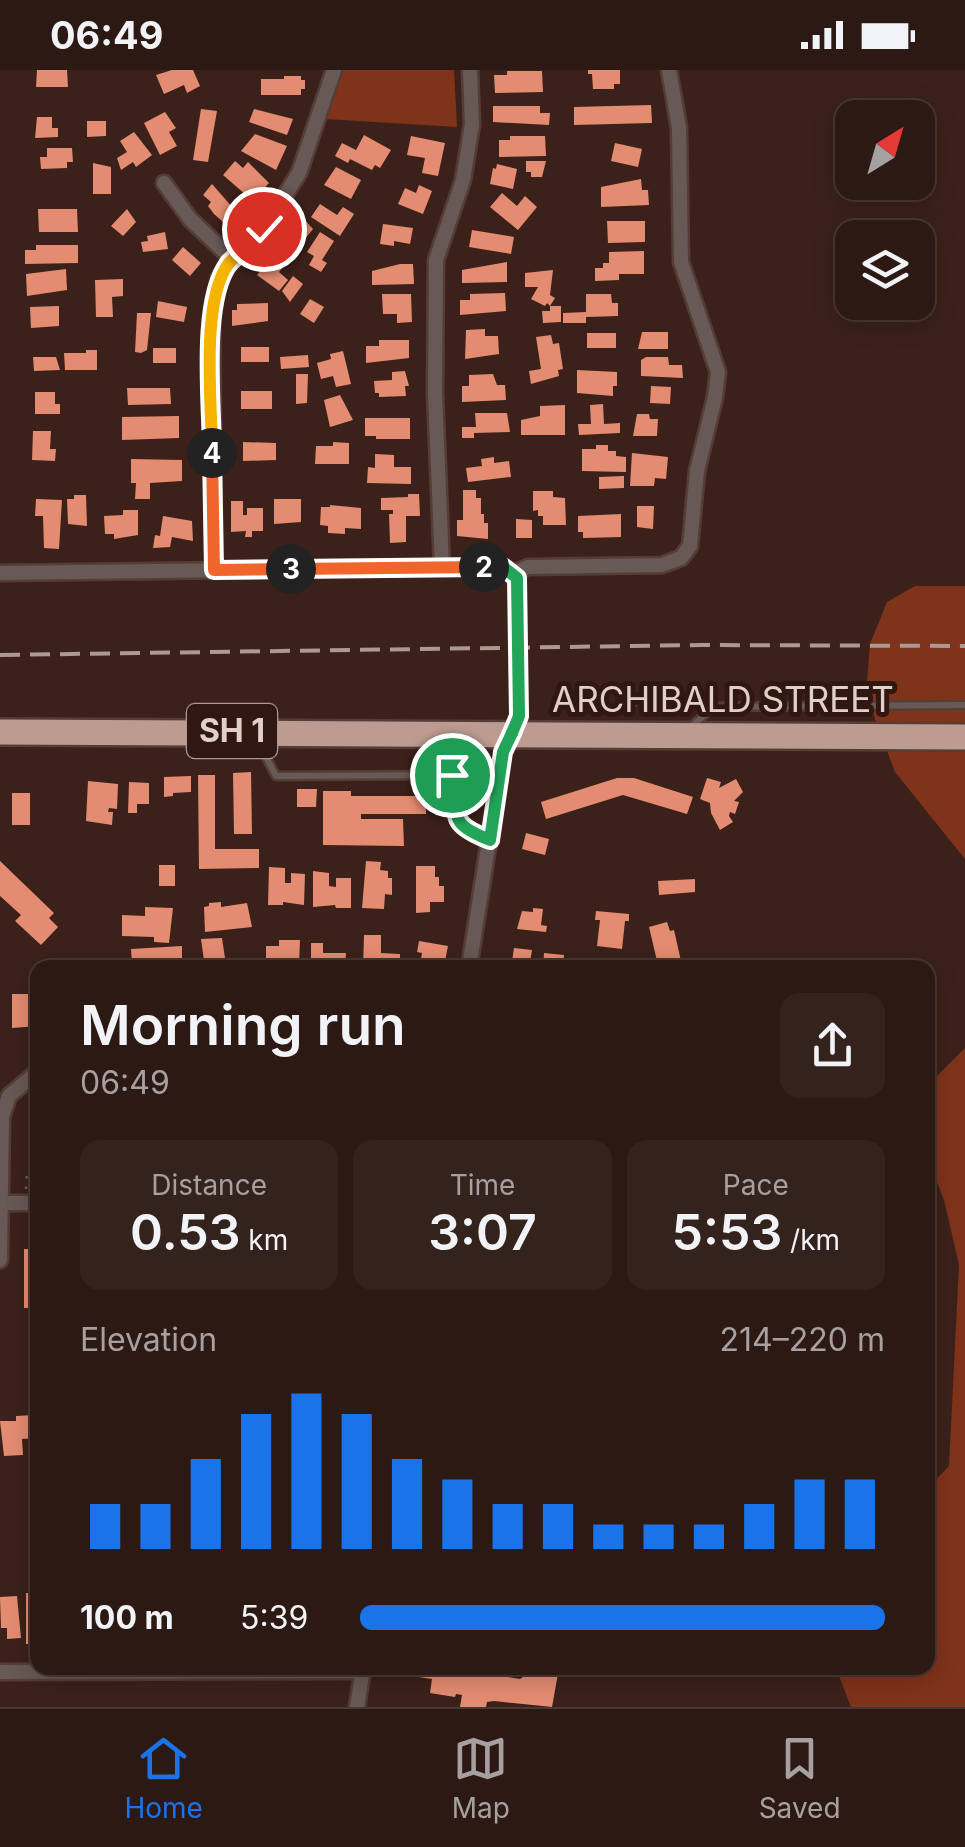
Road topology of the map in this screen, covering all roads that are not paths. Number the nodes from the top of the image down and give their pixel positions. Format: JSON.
{"nodes":[{"id":1,"x":334,"y":70,"type":"edge"},
{"id":2,"x":470,"y":70,"type":"edge"},
{"id":3,"x":669,"y":70,"type":"edge"},
{"id":4,"x":164,"y":183,"type":"dead end"},
{"id":5,"x":232,"y":259,"type":"junction"},
{"id":6,"x":442,"y":567,"type":"junction"},
{"id":7,"x":214,"y":570,"type":"junction"},
{"id":8,"x":0,"y":573,"type":"edge"},
{"id":9,"x":514,"y":573,"type":"junction"},
{"id":10,"x":965,"y":705,"type":"edge"},
{"id":11,"x":268,"y":731,"type":"junction"},
{"id":12,"x":0,"y":732,"type":"edge"},
{"id":13,"x":511,"y":734,"type":"junction"},
{"id":14,"x":686,"y":734,"type":"junction"},
{"id":15,"x":965,"y":737,"type":"edge"},
{"id":16,"x":490,"y":840,"type":"junction"},
{"id":17,"x":471,"y":960,"type":"edge"},
{"id":18,"x":30,"y":1079,"type":"edge"},
{"id":19,"x":30,"y":1198,"type":"edge"},
{"id":20,"x":1,"y":1203,"type":"edge"},
{"id":21,"x":0,"y":1260,"type":"edge"},
{"id":22,"x":30,"y":1671,"type":"edge"},
{"id":23,"x":0,"y":1672,"type":"edge"},
{"id":24,"x":362,"y":1675,"type":"edge"},
{"id":25,"x":357,"y":1707,"type":"edge"}],
"edges":[{"from":1,"to":5,"type":"street"},
{"from":2,"to":6,"type":"street"},
{"from":3,"to":9,"type":"street"},
{"from":4,"to":5,"type":"street"},
{"from":5,"to":7,"type":"street"},
{"from":6,"to":7,"type":"street"},
{"from":6,"to":9,"type":"street"},
{"from":7,"to":8,"type":"street"},
{"from":9,"to":13,"type":"street"},
{"from":10,"to":14,"type":"lane"},
{"from":11,"to":12,"type":"highway","name":"ARCHIBALD STREET","number":"SH 1"},
{"from":11,"to":13,"type":"highway","name":"ARCHIBALD STREET","number":"SH 1"},
{"from":11,"to":16,"type":"lane"},
{"from":13,"to":14,"type":"highway","name":"ARCHIBALD STREET","number":"SH 1"},
{"from":13,"to":16,"type":"street"},
{"from":14,"to":15,"type":"highway","name":"ARCHIBALD STREET","number":"SH 1"},
{"from":16,"to":17,"type":"street"},
{"from":18,"to":20,"type":"street"},
{"from":19,"to":20,"type":"street"},
{"from":20,"to":21,"type":"street"},
{"from":22,"to":23,"type":"street"},
{"from":24,"to":25,"type":"street"}]}
